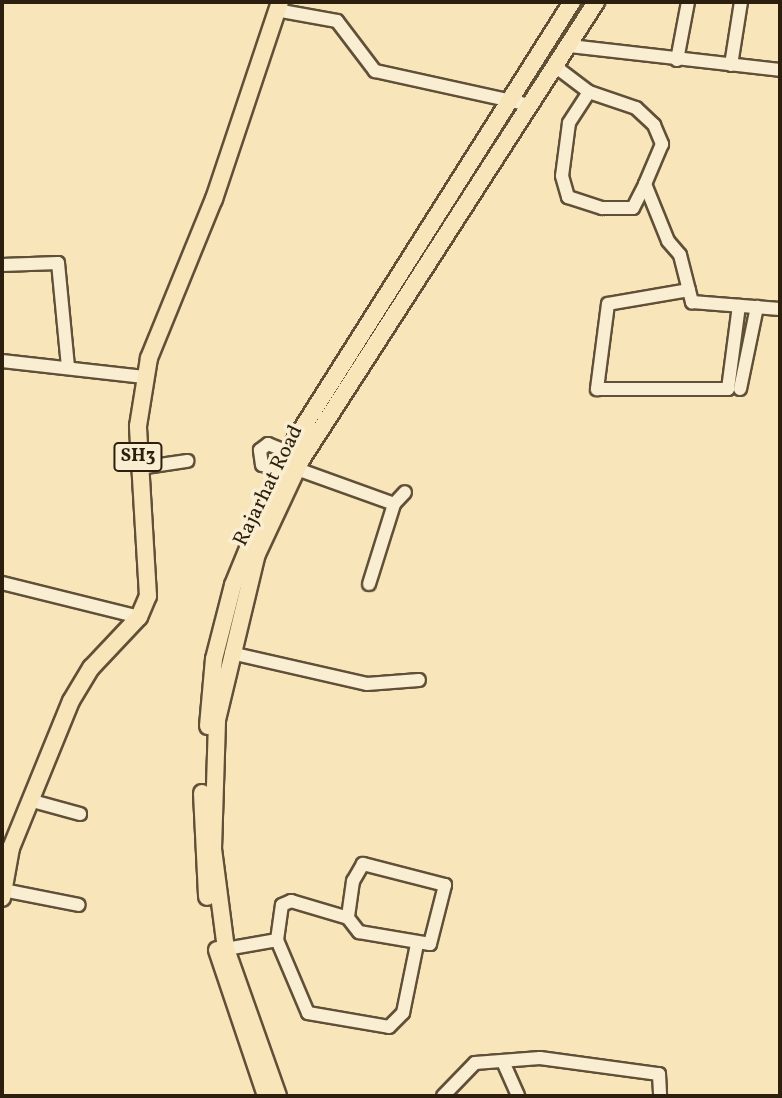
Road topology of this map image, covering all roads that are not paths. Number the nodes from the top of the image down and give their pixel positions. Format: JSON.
{"nodes":[{"id":1,"x":572,"y":2,"type":"edge"},
{"id":2,"x":596,"y":2,"type":"edge"},
{"id":3,"x":688,"y":2,"type":"edge"},
{"id":4,"x":741,"y":2,"type":"edge"},
{"id":5,"x":278,"y":6,"type":"edge"},
{"id":6,"x":570,"y":46,"type":"junction"},
{"id":7,"x":677,"y":60,"type":"junction"},
{"id":8,"x":732,"y":65,"type":"junction"},
{"id":9,"x":556,"y":67,"type":"junction"},
{"id":10,"x":780,"y":70,"type":"edge"},
{"id":11,"x":589,"y":92,"type":"junction"},
{"id":12,"x":509,"y":97,"type":"junction"},
{"id":13,"x":530,"y":104,"type":"junction"},
{"id":14,"x":645,"y":184,"type":"junction"},
{"id":15,"x":2,"y":265,"type":"edge"},
{"id":16,"x":690,"y":290,"type":"junction"},
{"id":17,"x":738,"y":306,"type":"junction"},
{"id":18,"x":757,"y":307,"type":"junction"},
{"id":19,"x":780,"y":309,"type":"edge"},
{"id":20,"x":2,"y":361,"type":"edge"},
{"id":21,"x":68,"y":366,"type":"junction"},
{"id":22,"x":144,"y":377,"type":"junction"},
{"id":23,"x":740,"y":389,"type":"dead end"},
{"id":24,"x":187,"y":461,"type":"dead end"},
{"id":25,"x":292,"y":465,"type":"junction"},
{"id":26,"x":139,"y":468,"type":"junction"},
{"id":27,"x":405,"y":492,"type":"dead end"},
{"id":28,"x":394,"y":504,"type":"junction"},
{"id":29,"x":2,"y":583,"type":"edge"},
{"id":30,"x":369,"y":584,"type":"dead end"},
{"id":31,"x":139,"y":617,"type":"junction"},
{"id":32,"x":231,"y":653,"type":"junction"},
{"id":33,"x":419,"y":680,"type":"dead end"},
{"id":34,"x":29,"y":800,"type":"junction"},
{"id":35,"x":80,"y":814,"type":"dead end"},
{"id":36,"x":4,"y":871,"type":"edge"},
{"id":37,"x":2,"y":894,"type":"edge"},
{"id":38,"x":79,"y":905,"type":"dead end"},
{"id":39,"x":348,"y":918,"type":"junction"},
{"id":40,"x":277,"y":940,"type":"junction"},
{"id":41,"x":417,"y":944,"type":"junction"},
{"id":42,"x":226,"y":949,"type":"junction"},
{"id":43,"x":504,"y":1064,"type":"junction"},
{"id":44,"x":266,"y":1096,"type":"edge"},
{"id":45,"x":278,"y":1096,"type":"edge"},
{"id":46,"x":443,"y":1096,"type":"edge"},
{"id":47,"x":518,"y":1096,"type":"edge"},
{"id":48,"x":660,"y":1096,"type":"edge"}],
"edges":[{"from":1,"to":12,"type":"main road"},
{"from":2,"to":6,"type":"main road","name":"Rajarhat Road"},
{"from":3,"to":7,"type":"street"},
{"from":4,"to":8,"type":"street"},
{"from":5,"to":12,"type":"street"},
{"from":5,"to":22,"type":"main road","number":"SH3"},
{"from":6,"to":7,"type":"street"},
{"from":6,"to":9,"type":"main road","name":"Rajarhat Road"},
{"from":7,"to":8,"type":"street"},
{"from":8,"to":10,"type":"street"},
{"from":9,"to":11,"type":"street"},
{"from":9,"to":13,"type":"main road","name":"Rajarhat Road"},
{"from":11,"to":14,"type":"street"},
{"from":11,"to":14,"type":"street"},
{"from":12,"to":13,"type":"street"},
{"from":12,"to":25,"type":"main road"},
{"from":13,"to":25,"type":"main road","name":"Rajarhat Road"},
{"from":14,"to":16,"type":"street"},
{"from":15,"to":21,"type":"street"},
{"from":16,"to":17,"type":"street"},
{"from":16,"to":17,"type":"street"},
{"from":17,"to":18,"type":"street"},
{"from":18,"to":19,"type":"street"},
{"from":18,"to":23,"type":"street"},
{"from":20,"to":21,"type":"street"},
{"from":21,"to":22,"type":"street"},
{"from":22,"to":26,"type":"main road","number":"SH3"},
{"from":24,"to":26,"type":"street"},
{"from":25,"to":28,"type":"street"},
{"from":25,"to":32,"type":"main road","name":"Rajarhat Road"},
{"from":25,"to":44,"type":"main road"},
{"from":26,"to":31,"type":"main road","number":"SH3"},
{"from":27,"to":28,"type":"street"},
{"from":28,"to":30,"type":"street"},
{"from":29,"to":31,"type":"street"},
{"from":31,"to":34,"type":"main road","number":"SH3"},
{"from":32,"to":33,"type":"street"},
{"from":32,"to":42,"type":"main road","name":"Rajarhat Road"},
{"from":34,"to":35,"type":"street"},
{"from":34,"to":36,"type":"main road","number":"SH3"},
{"from":36,"to":37,"type":"main road","number":"SH3"},
{"from":37,"to":38,"type":"street"},
{"from":39,"to":40,"type":"street"},
{"from":39,"to":41,"type":"street"},
{"from":39,"to":41,"type":"street"},
{"from":40,"to":41,"type":"street"},
{"from":40,"to":42,"type":"street"},
{"from":42,"to":45,"type":"main road","name":"Rajarhat Road"},
{"from":43,"to":46,"type":"street"},
{"from":43,"to":47,"type":"street"},
{"from":43,"to":48,"type":"street"}]}
